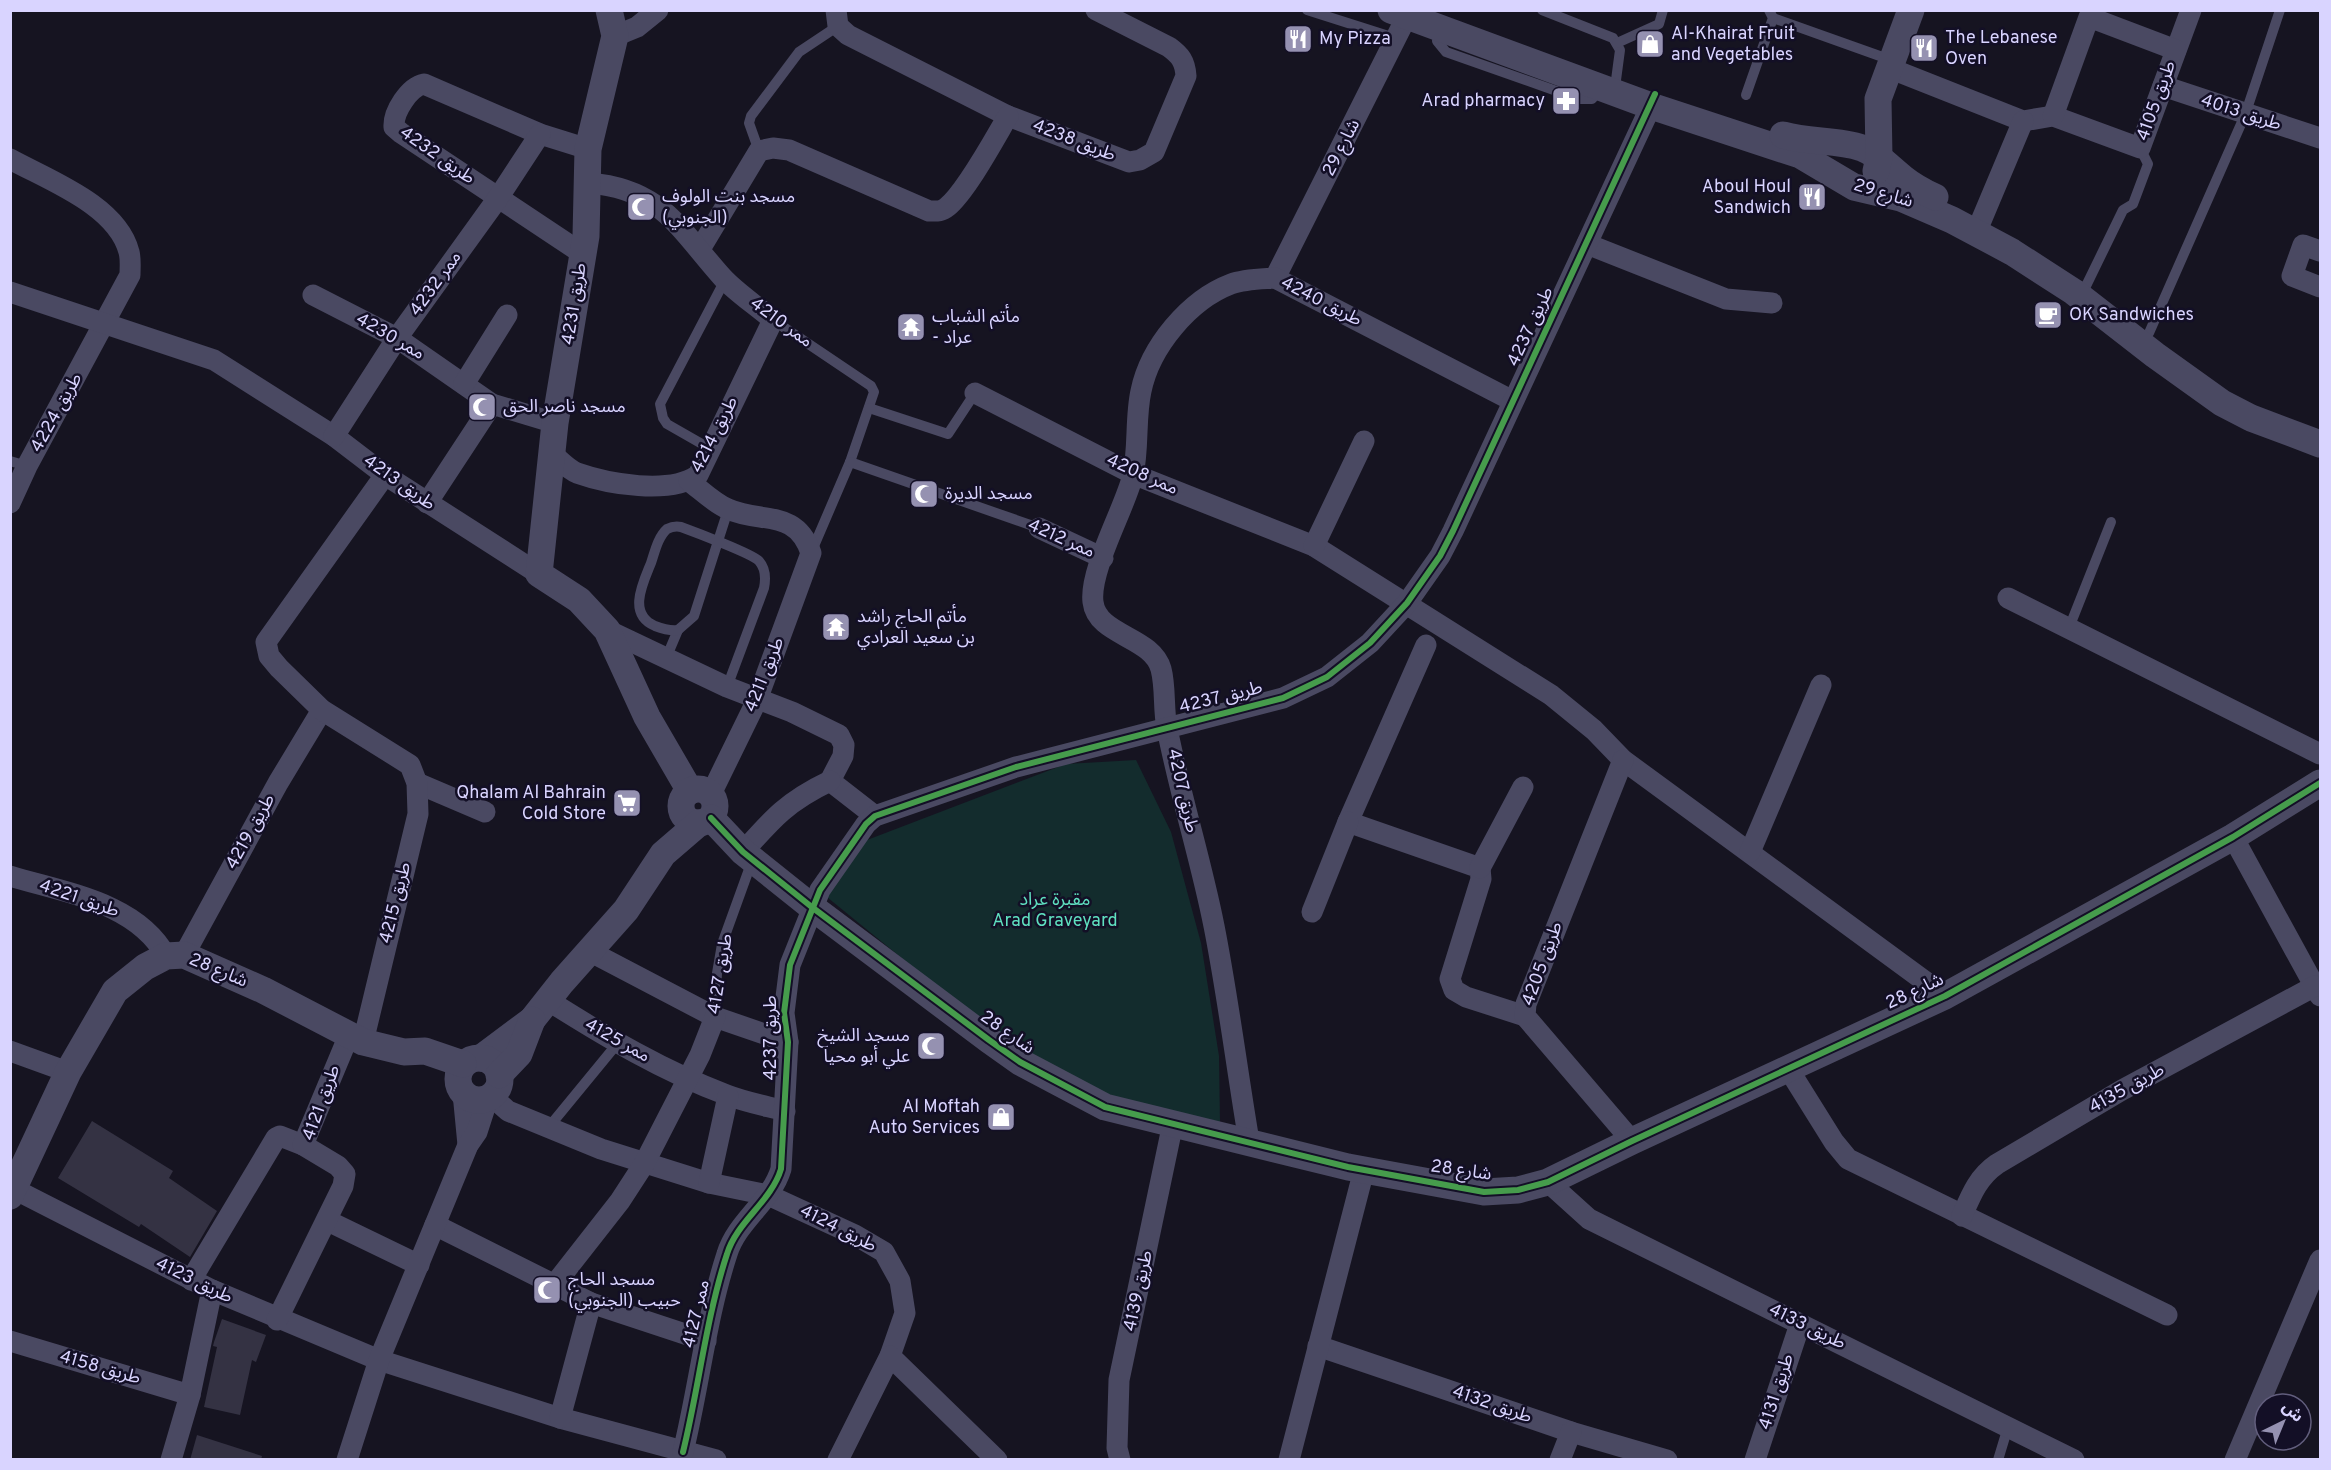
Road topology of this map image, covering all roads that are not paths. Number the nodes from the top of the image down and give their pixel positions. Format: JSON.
{"nodes":[{"id":1,"x":658,"y":10,"type":"edge"},
{"id":2,"x":1096,"y":10,"type":"edge"},
{"id":3,"x":1307,"y":10,"type":"edge"},
{"id":4,"x":1542,"y":10,"type":"edge"},
{"id":5,"x":1663,"y":10,"type":"edge"},
{"id":6,"x":1911,"y":10,"type":"edge"},
{"id":7,"x":2191,"y":10,"type":"edge"},
{"id":8,"x":2280,"y":10,"type":"edge"},
{"id":9,"x":1771,"y":14,"type":"edge"},
{"id":10,"x":2085,"y":14,"type":"edge"},
{"id":11,"x":837,"y":18,"type":"edge"},
{"id":12,"x":1413,"y":19,"type":"edge"},
{"id":13,"x":612,"y":23,"type":"edge"},
{"id":14,"x":1617,"y":43,"type":"junction"},
{"id":15,"x":2176,"y":50,"type":"junction"},
{"id":16,"x":1891,"y":64,"type":"junction"},
{"id":17,"x":1609,"y":84,"type":"junction"},
{"id":18,"x":2163,"y":86,"type":"junction"},
{"id":19,"x":1746,"y":95,"type":"dead end"},
{"id":20,"x":1878,"y":99,"type":"junction"},
{"id":21,"x":1653,"y":100,"type":"junction"},
{"id":22,"x":2245,"y":115,"type":"junction"},
{"id":23,"x":1008,"y":116,"type":"junction"},
{"id":24,"x":2053,"y":116,"type":"junction"},
{"id":25,"x":2023,"y":121,"type":"junction"},
{"id":26,"x":540,"y":134,"type":"junction"},
{"id":27,"x":2320,"y":138,"type":"edge"},
{"id":28,"x":1846,"y":144,"type":"junction"},
{"id":29,"x":2140,"y":148,"type":"junction"},
{"id":30,"x":588,"y":149,"type":"junction"},
{"id":31,"x":759,"y":151,"type":"junction"},
{"id":32,"x":1879,"y":158,"type":"junction"},
{"id":33,"x":10,"y":159,"type":"edge"},
{"id":34,"x":1836,"y":176,"type":"junction"},
{"id":35,"x":589,"y":183,"type":"junction"},
{"id":36,"x":1865,"y":190,"type":"junction"},
{"id":37,"x":498,"y":198,"type":"junction"},
{"id":38,"x":1981,"y":221,"type":"junction"},
{"id":39,"x":1587,"y":244,"type":"junction"},
{"id":40,"x":700,"y":249,"type":"junction"},
{"id":41,"x":2320,"y":251,"type":"edge"},
{"id":42,"x":583,"y":254,"type":"junction"},
{"id":43,"x":1275,"y":278,"type":"junction"},
{"id":44,"x":725,"y":280,"type":"junction"},
{"id":45,"x":2086,"y":286,"type":"junction"},
{"id":46,"x":2320,"y":287,"type":"edge"},
{"id":47,"x":10,"y":292,"type":"edge"},
{"id":48,"x":313,"y":296,"type":"dead end"},
{"id":49,"x":1772,"y":303,"type":"dead end"},
{"id":50,"x":507,"y":315,"type":"dead end"},
{"id":51,"x":773,"y":320,"type":"junction"},
{"id":52,"x":106,"y":324,"type":"junction"},
{"id":53,"x":2149,"y":333,"type":"junction"},
{"id":54,"x":397,"y":338,"type":"junction"},
{"id":55,"x":464,"y":384,"type":"junction"},
{"id":56,"x":871,"y":386,"type":"joint"},
{"id":57,"x":975,"y":393,"type":"joint"},
{"id":58,"x":1513,"y":401,"type":"junction"},
{"id":59,"x":492,"y":404,"type":"junction"},
{"id":60,"x":869,"y":408,"type":"junction"},
{"id":61,"x":555,"y":423,"type":"junction"},
{"id":62,"x":2320,"y":428,"type":"edge"},
{"id":63,"x":334,"y":436,"type":"junction"},
{"id":64,"x":1364,"y":441,"type":"dead end"},
{"id":65,"x":2320,"y":444,"type":"edge"},
{"id":66,"x":709,"y":448,"type":"junction"},
{"id":67,"x":551,"y":453,"type":"junction"},
{"id":68,"x":850,"y":462,"type":"junction"},
{"id":69,"x":19,"y":464,"type":"edge"},
{"id":70,"x":1133,"y":474,"type":"junction"},
{"id":71,"x":385,"y":475,"type":"junction"},
{"id":72,"x":689,"y":482,"type":"junction"},
{"id":73,"x":10,"y":502,"type":"edge"},
{"id":74,"x":427,"y":503,"type":"junction"},
{"id":75,"x":728,"y":510,"type":"junction"},
{"id":76,"x":2111,"y":522,"type":"dead end"},
{"id":77,"x":1039,"y":528,"type":"joint"},
{"id":78,"x":716,"y":543,"type":"junction"},
{"id":79,"x":1314,"y":546,"type":"junction"},
{"id":80,"x":810,"y":553,"type":"junction"},
{"id":81,"x":1103,"y":558,"type":"junction"},
{"id":82,"x":539,"y":574,"type":"junction"},
{"id":83,"x":2008,"y":598,"type":"dead end"},
{"id":84,"x":1407,"y":603,"type":"junction"},
{"id":85,"x":2068,"y":628,"type":"junction"},
{"id":86,"x":607,"y":630,"type":"junction"},
{"id":87,"x":678,"y":630,"type":"junction"},
{"id":88,"x":1426,"y":645,"type":"dead end"},
{"id":89,"x":667,"y":657,"type":"junction"},
{"id":90,"x":1821,"y":684,"type":"dead end"},
{"id":91,"x":727,"y":687,"type":"junction"},
{"id":92,"x":757,"y":700,"type":"junction"},
{"id":93,"x":322,"y":710,"type":"junction"},
{"id":94,"x":1167,"y":726,"type":"junction"},
{"id":95,"x":2320,"y":754,"type":"edge"},
{"id":96,"x":1623,"y":760,"type":"junction"},
{"id":97,"x":414,"y":774,"type":"junction"},
{"id":98,"x":830,"y":782,"type":"junction"},
{"id":99,"x":2320,"y":783,"type":"edge"},
{"id":100,"x":1523,"y":787,"type":"dead end"},
{"id":101,"x":698,"y":807,"type":"junction"},
{"id":102,"x":485,"y":812,"type":"dead end"},
{"id":103,"x":875,"y":816,"type":"junction"},
{"id":104,"x":1348,"y":822,"type":"junction"},
{"id":105,"x":2234,"y":837,"type":"junction"},
{"id":106,"x":1750,"y":852,"type":"junction"},
{"id":107,"x":748,"y":856,"type":"junction"},
{"id":108,"x":1480,"y":868,"type":"junction"},
{"id":109,"x":10,"y":876,"type":"edge"},
{"id":110,"x":813,"y":908,"type":"junction"},
{"id":111,"x":1312,"y":912,"type":"dead end"},
{"id":112,"x":589,"y":951,"type":"junction"},
{"id":113,"x":175,"y":956,"type":"junction"},
{"id":114,"x":2318,"y":991,"type":"edge"},
{"id":115,"x":1945,"y":996,"type":"junction"},
{"id":116,"x":540,"y":1010,"type":"junction"},
{"id":117,"x":1525,"y":1016,"type":"junction"},
{"id":118,"x":715,"y":1017,"type":"junction"},
{"id":119,"x":356,"y":1038,"type":"junction"},
{"id":120,"x":788,"y":1042,"type":"junction"},
{"id":121,"x":617,"y":1044,"type":"junction"},
{"id":122,"x":10,"y":1051,"type":"edge"},
{"id":123,"x":1789,"y":1070,"type":"junction"},
{"id":124,"x":68,"y":1071,"type":"junction"},
{"id":125,"x":687,"y":1078,"type":"junction"},
{"id":126,"x":480,"y":1082,"type":"junction"},
{"id":127,"x":729,"y":1096,"type":"junction"},
{"id":128,"x":785,"y":1110,"type":"junction"},
{"id":129,"x":1173,"y":1123,"type":"junction"},
{"id":130,"x":548,"y":1128,"type":"junction"},
{"id":131,"x":1632,"y":1141,"type":"junction"},
{"id":132,"x":1249,"y":1142,"type":"junction"},
{"id":133,"x":303,"y":1145,"type":"junction"},
{"id":134,"x":644,"y":1164,"type":"junction"},
{"id":135,"x":1364,"y":1170,"type":"junction"},
{"id":136,"x":1548,"y":1182,"type":"junction"},
{"id":137,"x":709,"y":1183,"type":"junction"},
{"id":138,"x":12,"y":1193,"type":"edge"},
{"id":139,"x":768,"y":1195,"type":"junction"},
{"id":140,"x":1962,"y":1216,"type":"junction"},
{"id":141,"x":328,"y":1221,"type":"junction"},
{"id":142,"x":435,"y":1225,"type":"junction"},
{"id":143,"x":2320,"y":1260,"type":"edge"},
{"id":144,"x":419,"y":1264,"type":"junction"},
{"id":145,"x":191,"y":1280,"type":"junction"},
{"id":146,"x":555,"y":1284,"type":"junction"},
{"id":147,"x":2315,"y":1285,"type":"edge"},
{"id":148,"x":212,"y":1290,"type":"junction"},
{"id":149,"x":591,"y":1303,"type":"junction"},
{"id":150,"x":2167,"y":1316,"type":"dead end"},
{"id":151,"x":277,"y":1320,"type":"junction"},
{"id":152,"x":1800,"y":1324,"type":"junction"},
{"id":153,"x":10,"y":1341,"type":"edge"},
{"id":154,"x":706,"y":1341,"type":"junction"},
{"id":155,"x":1318,"y":1346,"type":"junction"},
{"id":156,"x":890,"y":1356,"type":"junction"},
{"id":157,"x":380,"y":1360,"type":"junction"},
{"id":158,"x":190,"y":1395,"type":"junction"},
{"id":159,"x":560,"y":1418,"type":"junction"},
{"id":160,"x":2008,"y":1427,"type":"junction"},
{"id":161,"x":1571,"y":1432,"type":"junction"},
{"id":162,"x":683,"y":1452,"type":"junction"},
{"id":163,"x":171,"y":1460,"type":"edge"},
{"id":164,"x":347,"y":1460,"type":"edge"},
{"id":165,"x":716,"y":1460,"type":"edge"},
{"id":166,"x":838,"y":1460,"type":"edge"},
{"id":167,"x":997,"y":1460,"type":"edge"},
{"id":168,"x":1120,"y":1460,"type":"edge"},
{"id":169,"x":1289,"y":1460,"type":"edge"},
{"id":170,"x":1560,"y":1460,"type":"edge"},
{"id":171,"x":1667,"y":1460,"type":"edge"},
{"id":172,"x":1755,"y":1460,"type":"edge"},
{"id":173,"x":1998,"y":1460,"type":"edge"},
{"id":174,"x":2074,"y":1460,"type":"edge"},
{"id":175,"x":2235,"y":1460,"type":"edge"}],
"edges":[{"from":1,"to":13,"type":"street","name":"طريق 4231"},
{"from":2,"to":23,"type":"street","name":"طريق 4238"},
{"from":3,"to":12,"type":"lane"},
{"from":4,"to":14,"type":"lane"},
{"from":5,"to":14,"type":"lane"},
{"from":6,"to":16,"type":"street"},
{"from":7,"to":15,"type":"street","name":"طريق 4105"},
{"from":8,"to":22,"type":"lane"},
{"from":9,"to":16,"type":"lane"},
{"from":9,"to":19,"type":"lane"},
{"from":10,"to":15,"type":"street","name":"طريق 4105"},
{"from":10,"to":24,"type":"street","name":"طريق 4105"},
{"from":11,"to":23,"type":"street","name":"طريق 4238"},
{"from":11,"to":31,"type":"lane"},
{"from":12,"to":17,"type":"street","name":"شارع 29"},
{"from":12,"to":43,"type":"street","name":"شارع 29"},
{"from":13,"to":30,"type":"street","name":"طريق 4231"},
{"from":14,"to":17,"type":"lane"},
{"from":15,"to":18,"type":"street","name":"طريق 4105"},
{"from":16,"to":20,"type":"street"},
{"from":16,"to":25,"type":"street"},
{"from":17,"to":21,"type":"street","name":"شارع 29"},
{"from":18,"to":22,"type":"street","name":"طريق 4013"},
{"from":18,"to":29,"type":"street","name":"طريق 4105"},
{"from":20,"to":28,"type":"street"},
{"from":20,"to":32,"type":"street"},
{"from":21,"to":28,"type":"street","name":"شارع 29"},
{"from":21,"to":34,"type":"street","name":"شارع 29"},
{"from":21,"to":39,"type":"street","name":"طريق 4237"},
{"from":22,"to":27,"type":"street","name":"طريق 4013"},
{"from":22,"to":53,"type":"lane"},
{"from":23,"to":31,"type":"street","name":"طريق 4238"},
{"from":24,"to":25,"type":"street"},
{"from":24,"to":29,"type":"street","name":"طريق 4105"},
{"from":25,"to":38,"type":"street"},
{"from":26,"to":30,"type":"street","name":"طريق 4232"},
{"from":26,"to":37,"type":"street","name":"ممر 4232"},
{"from":26,"to":37,"type":"street","name":"طريق 4232"},
{"from":28,"to":32,"type":"street","name":"شارع 29"},
{"from":28,"to":34,"type":"street"},
{"from":29,"to":45,"type":"lane"},
{"from":30,"to":35,"type":"street","name":"طريق 4231"},
{"from":31,"to":40,"type":"street"},
{"from":32,"to":36,"type":"street"},
{"from":32,"to":38,"type":"street","name":"شارع 29"},
{"from":33,"to":52,"type":"street","name":"طريق 4224"},
{"from":34,"to":36,"type":"street","name":"شارع 29"},
{"from":35,"to":40,"type":"street","name":"ممر 4210"},
{"from":35,"to":42,"type":"street","name":"طريق 4231"},
{"from":36,"to":65,"type":"street","name":"شارع 29"},
{"from":37,"to":42,"type":"street","name":"طريق 4232"},
{"from":37,"to":54,"type":"street","name":"ممر 4232"},
{"from":38,"to":45,"type":"street","name":"شارع 29"},
{"from":39,"to":49,"type":"street"},
{"from":39,"to":58,"type":"street","name":"طريق 4237"},
{"from":40,"to":44,"type":"street","name":"ممر 4210"},
{"from":41,"to":46,"type":"street"},
{"from":42,"to":61,"type":"street","name":"طريق 4231"},
{"from":43,"to":58,"type":"street","name":"طريق 4240"},
{"from":43,"to":70,"type":"street","name":"طريق 4240"},
{"from":44,"to":51,"type":"street","name":"ممر 4210"},
{"from":44,"to":66,"type":"lane"},
{"from":45,"to":53,"type":"street","name":"شارع 29"},
{"from":47,"to":52,"type":"street","name":"طريق 4213"},
{"from":48,"to":54,"type":"street","name":"ممر 4230"},
{"from":50,"to":55,"type":"street"},
{"from":51,"to":56,"type":"lane","name":"ممر 4210"},
{"from":51,"to":66,"type":"street","name":"طريق 4214"},
{"from":52,"to":63,"type":"street","name":"طريق 4213"},
{"from":52,"to":69,"type":"street","name":"طريق 4224"},
{"from":53,"to":62,"type":"street","name":"شارع 29"},
{"from":54,"to":55,"type":"street","name":"ممر 4230"},
{"from":54,"to":63,"type":"street","name":"ممر 4232"},
{"from":55,"to":59,"type":"street","name":"ممر 4230"},
{"from":56,"to":60,"type":"lane","name":"طريق 4211"},
{"from":57,"to":60,"type":"lane"},
{"from":57,"to":70,"type":"street","name":"ممر 4208"},
{"from":58,"to":84,"type":"street","name":"طريق 4237"},
{"from":59,"to":61,"type":"street","name":"ممر 4230"},
{"from":59,"to":74,"type":"street"},
{"from":60,"to":68,"type":"lane","name":"طريق 4211"},
{"from":61,"to":67,"type":"street","name":"طريق 4231"},
{"from":63,"to":71,"type":"street","name":"طريق 4213"},
{"from":64,"to":79,"type":"street"},
{"from":66,"to":72,"type":"street","name":"طريق 4214"},
{"from":67,"to":72,"type":"street","name":"طريق 4214"},
{"from":67,"to":82,"type":"street","name":"طريق 4231"},
{"from":68,"to":77,"type":"lane","name":"ممر 4212"},
{"from":68,"to":80,"type":"lane","name":"طريق 4211"},
{"from":69,"to":73,"type":"street","name":"طريق 4224"},
{"from":70,"to":79,"type":"street","name":"ممر 4208"},
{"from":70,"to":81,"type":"street","name":"طريق 4207"},
{"from":71,"to":74,"type":"street","name":"طريق 4213"},
{"from":71,"to":93,"type":"street"},
{"from":72,"to":75,"type":"street"},
{"from":74,"to":82,"type":"street","name":"طريق 4213"},
{"from":75,"to":78,"type":"lane"},
{"from":75,"to":80,"type":"street"},
{"from":76,"to":85,"type":"lane"},
{"from":77,"to":81,"type":"street","name":"ممر 4212"},
{"from":78,"to":87,"type":"lane"},
{"from":78,"to":87,"type":"lane"},
{"from":78,"to":91,"type":"lane"},
{"from":79,"to":84,"type":"street","name":"ممر 4208"},
{"from":80,"to":92,"type":"street","name":"طريق 4211"},
{"from":81,"to":94,"type":"street","name":"طريق 4207"},
{"from":82,"to":86,"type":"street","name":"طريق 4213"},
{"from":83,"to":85,"type":"street"},
{"from":84,"to":94,"type":"street","name":"طريق 4237"},
{"from":84,"to":96,"type":"street"},
{"from":85,"to":95,"type":"street"},
{"from":86,"to":89,"type":"street"},
{"from":86,"to":101,"type":"street","name":"طريق 4213"},
{"from":87,"to":89,"type":"lane"},
{"from":88,"to":104,"type":"street"},
{"from":89,"to":91,"type":"street"},
{"from":90,"to":106,"type":"street"},
{"from":91,"to":92,"type":"street"},
{"from":92,"to":98,"type":"street"},
{"from":92,"to":101,"type":"street","name":"طريق 4211"},
{"from":93,"to":97,"type":"street"},
{"from":93,"to":113,"type":"street","name":"طريق 4219"},
{"from":94,"to":103,"type":"street","name":"طريق 4237"},
{"from":94,"to":132,"type":"street","name":"طريق 4207"},
{"from":96,"to":106,"type":"street"},
{"from":96,"to":117,"type":"street","name":"طريق 4205"},
{"from":97,"to":102,"type":"street"},
{"from":97,"to":119,"type":"street","name":"طريق 4215"},
{"from":98,"to":103,"type":"street"},
{"from":98,"to":107,"type":"street"},
{"from":99,"to":105,"type":"street","name":"شارع 28"},
{"from":100,"to":108,"type":"street"},
{"from":101,"to":107,"type":"street","name":"شارع 28"},
{"from":101,"to":112,"type":"street"},
{"from":103,"to":110,"type":"street","name":"طريق 4237"},
{"from":104,"to":108,"type":"street"},
{"from":104,"to":111,"type":"street"},
{"from":105,"to":114,"type":"street","name":"طريق 4135"},
{"from":105,"to":115,"type":"street","name":"شارع 28"},
{"from":106,"to":115,"type":"street"},
{"from":107,"to":110,"type":"street","name":"شارع 28"},
{"from":107,"to":118,"type":"lane","name":"طريق 4127"},
{"from":108,"to":117,"type":"street"},
{"from":109,"to":113,"type":"street","name":"طريق 4221"},
{"from":110,"to":120,"type":"street","name":"طريق 4237"},
{"from":110,"to":129,"type":"street","name":"شارع 28"},
{"from":112,"to":116,"type":"street"},
{"from":112,"to":118,"type":"street"},
{"from":113,"to":119,"type":"street","name":"شارع 28"},
{"from":113,"to":124,"type":"street","name":"شارع 28"},
{"from":114,"to":140,"type":"street","name":"طريق 4135"},
{"from":115,"to":123,"type":"street","name":"شارع 28"},
{"from":116,"to":121,"type":"street","name":"ممر 4125"},
{"from":116,"to":126,"type":"street"},
{"from":117,"to":131,"type":"street","name":"طريق 4205"},
{"from":118,"to":120,"type":"street"},
{"from":118,"to":125,"type":"street","name":"طريق 4127"},
{"from":119,"to":126,"type":"street","name":"شارع 28"},
{"from":119,"to":133,"type":"street","name":"طريق 4121"},
{"from":120,"to":128,"type":"street","name":"طريق 4237"},
{"from":121,"to":125,"type":"street","name":"ممر 4125"},
{"from":121,"to":130,"type":"lane"},
{"from":122,"to":124,"type":"street"},
{"from":123,"to":131,"type":"street","name":"شارع 28"},
{"from":123,"to":140,"type":"street"},
{"from":124,"to":138,"type":"street","name":"شارع 28"},
{"from":125,"to":127,"type":"street"},
{"from":125,"to":134,"type":"street"},
{"from":126,"to":130,"type":"street","name":"طريق 4124"},
{"from":126,"to":142,"type":"street"},
{"from":127,"to":128,"type":"street"},
{"from":127,"to":137,"type":"street"},
{"from":128,"to":139,"type":"street","name":"طريق 4237"},
{"from":129,"to":132,"type":"street","name":"شارع 28"},
{"from":129,"to":168,"type":"street","name":"طريق 4139"},
{"from":130,"to":134,"type":"street","name":"طريق 4124"},
{"from":131,"to":136,"type":"street","name":"شارع 28"},
{"from":132,"to":135,"type":"street","name":"شارع 28"},
{"from":133,"to":141,"type":"street","name":"طريق 4121"},
{"from":133,"to":145,"type":"street"},
{"from":134,"to":137,"type":"street","name":"طريق 4124"},
{"from":134,"to":146,"type":"street"},
{"from":135,"to":136,"type":"street","name":"شارع 28"},
{"from":135,"to":155,"type":"street"},
{"from":136,"to":152,"type":"street","name":"طريق 4133"},
{"from":137,"to":139,"type":"street","name":"طريق 4124"},
{"from":138,"to":145,"type":"street","name":"طريق 4123"},
{"from":139,"to":154,"type":"street","name":"ممر 4127"},
{"from":139,"to":156,"type":"street","name":"طريق 4124"},
{"from":140,"to":150,"type":"street"},
{"from":141,"to":144,"type":"street"},
{"from":141,"to":151,"type":"street","name":"طريق 4121"},
{"from":142,"to":144,"type":"street"},
{"from":142,"to":146,"type":"street"},
{"from":143,"to":147,"type":"street"},
{"from":144,"to":157,"type":"street"},
{"from":145,"to":148,"type":"street","name":"طريق 4123"},
{"from":146,"to":149,"type":"street"},
{"from":147,"to":175,"type":"street"},
{"from":148,"to":151,"type":"street","name":"طريق 4123"},
{"from":148,"to":158,"type":"street"},
{"from":149,"to":154,"type":"street"},
{"from":149,"to":159,"type":"street"},
{"from":151,"to":157,"type":"street","name":"طريق 4123"},
{"from":152,"to":160,"type":"street","name":"طريق 4133"},
{"from":152,"to":172,"type":"street","name":"طريق 4131"},
{"from":153,"to":158,"type":"street","name":"طريق 4158"},
{"from":154,"to":162,"type":"street","name":"ممر 4127"},
{"from":155,"to":161,"type":"street","name":"طريق 4132"},
{"from":155,"to":169,"type":"street"},
{"from":156,"to":166,"type":"street","name":"طريق 4124"},
{"from":156,"to":167,"type":"street"},
{"from":157,"to":159,"type":"street","name":"طريق 4123"},
{"from":157,"to":164,"type":"street"},
{"from":158,"to":163,"type":"street"},
{"from":159,"to":162,"type":"street","name":"طريق 4123"},
{"from":160,"to":173,"type":"lane"},
{"from":160,"to":174,"type":"street","name":"طريق 4133"},
{"from":161,"to":170,"type":"street"},
{"from":161,"to":171,"type":"street","name":"طريق 4132"},
{"from":162,"to":165,"type":"street","name":"طريق 4123"}]}
